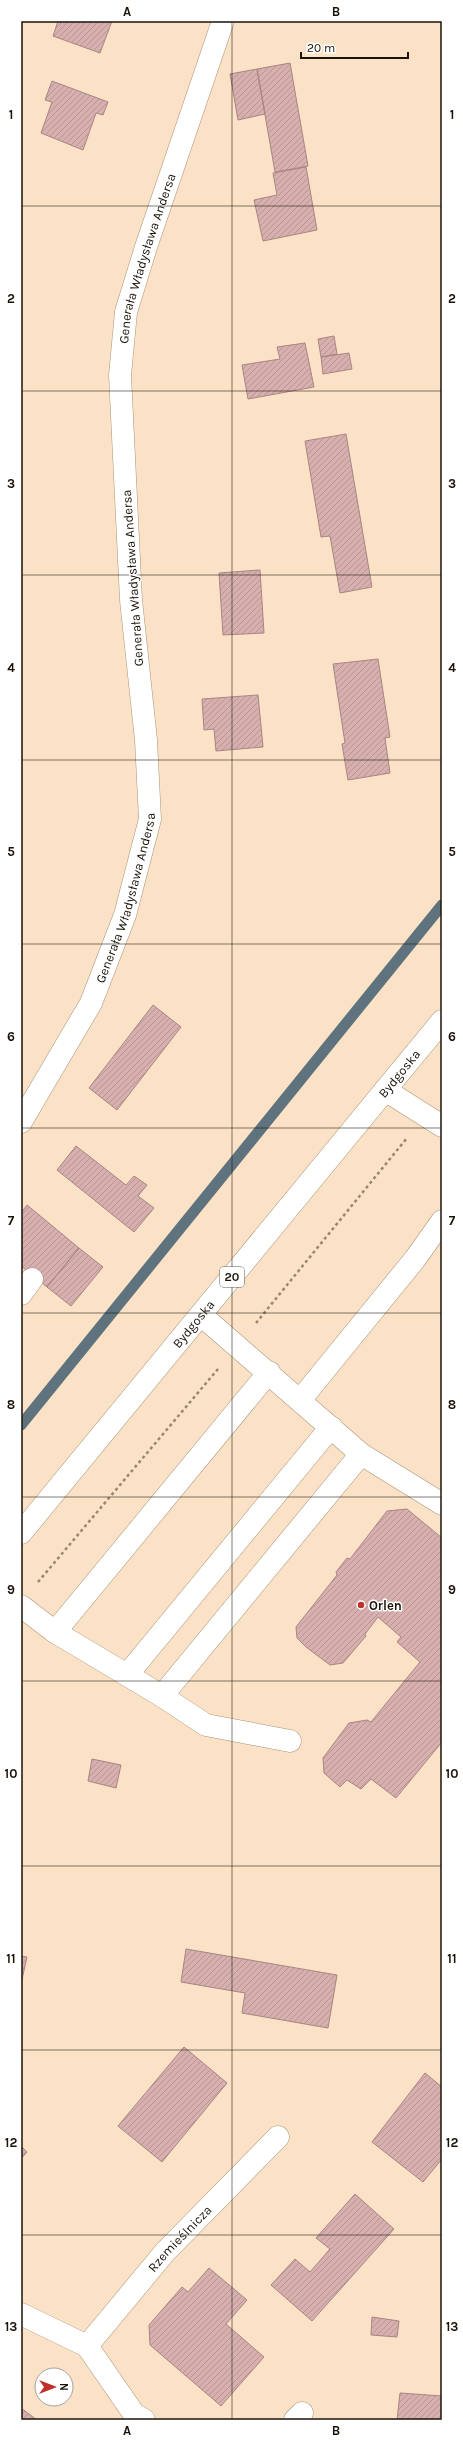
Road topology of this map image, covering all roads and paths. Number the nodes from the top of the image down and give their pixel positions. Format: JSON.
{"nodes":[{"id":1,"x":223,"y":21,"type":"edge"},
{"id":2,"x":442,"y":1021,"type":"edge"},
{"id":3,"x":385,"y":1090,"type":"junction"},
{"id":4,"x":21,"y":1122,"type":"edge"},
{"id":5,"x":442,"y":1126,"type":"edge"},
{"id":6,"x":442,"y":1222,"type":"edge"},
{"id":7,"x":201,"y":1315,"type":"junction"},
{"id":8,"x":269,"y":1372,"type":"junction"},
{"id":9,"x":300,"y":1399,"type":"junction"},
{"id":10,"x":331,"y":1427,"type":"junction"},
{"id":11,"x":361,"y":1454,"type":"junction"},
{"id":12,"x":442,"y":1504,"type":"edge"},
{"id":13,"x":21,"y":1533,"type":"edge"},
{"id":14,"x":21,"y":1606,"type":"edge"},
{"id":15,"x":55,"y":1632,"type":"junction"},
{"id":16,"x":127,"y":1675,"type":"junction"},
{"id":17,"x":162,"y":1696,"type":"junction"},
{"id":18,"x":290,"y":1741,"type":"dead end"},
{"id":19,"x":278,"y":2137,"type":"dead end"},
{"id":20,"x":21,"y":2314,"type":"edge"},
{"id":21,"x":87,"y":2346,"type":"junction"},
{"id":22,"x":144,"y":2420,"type":"edge"}],
"edges":[{"from":1,"to":4,"type":"street","name":"Generała Władysława Andersa"},
{"from":2,"to":3,"type":"street","name":"Bydgoska","number":"20"},
{"from":3,"to":5,"type":"street"},
{"from":3,"to":7,"type":"street","name":"Bydgoska","number":"20"},
{"from":6,"to":9,"type":"street"},
{"from":7,"to":8,"type":"street"},
{"from":7,"to":13,"type":"street","name":"Bydgoska","number":"20"},
{"from":8,"to":9,"type":"street"},
{"from":8,"to":15,"type":"street"},
{"from":9,"to":10,"type":"street"},
{"from":10,"to":11,"type":"street"},
{"from":10,"to":16,"type":"street"},
{"from":11,"to":12,"type":"street"},
{"from":11,"to":17,"type":"street"},
{"from":14,"to":15,"type":"street"},
{"from":15,"to":16,"type":"street"},
{"from":16,"to":17,"type":"street"},
{"from":17,"to":18,"type":"street"},
{"from":19,"to":21,"type":"street","name":"Rzemieślnicza"},
{"from":20,"to":21,"type":"street"},
{"from":21,"to":22,"type":"street"}]}
